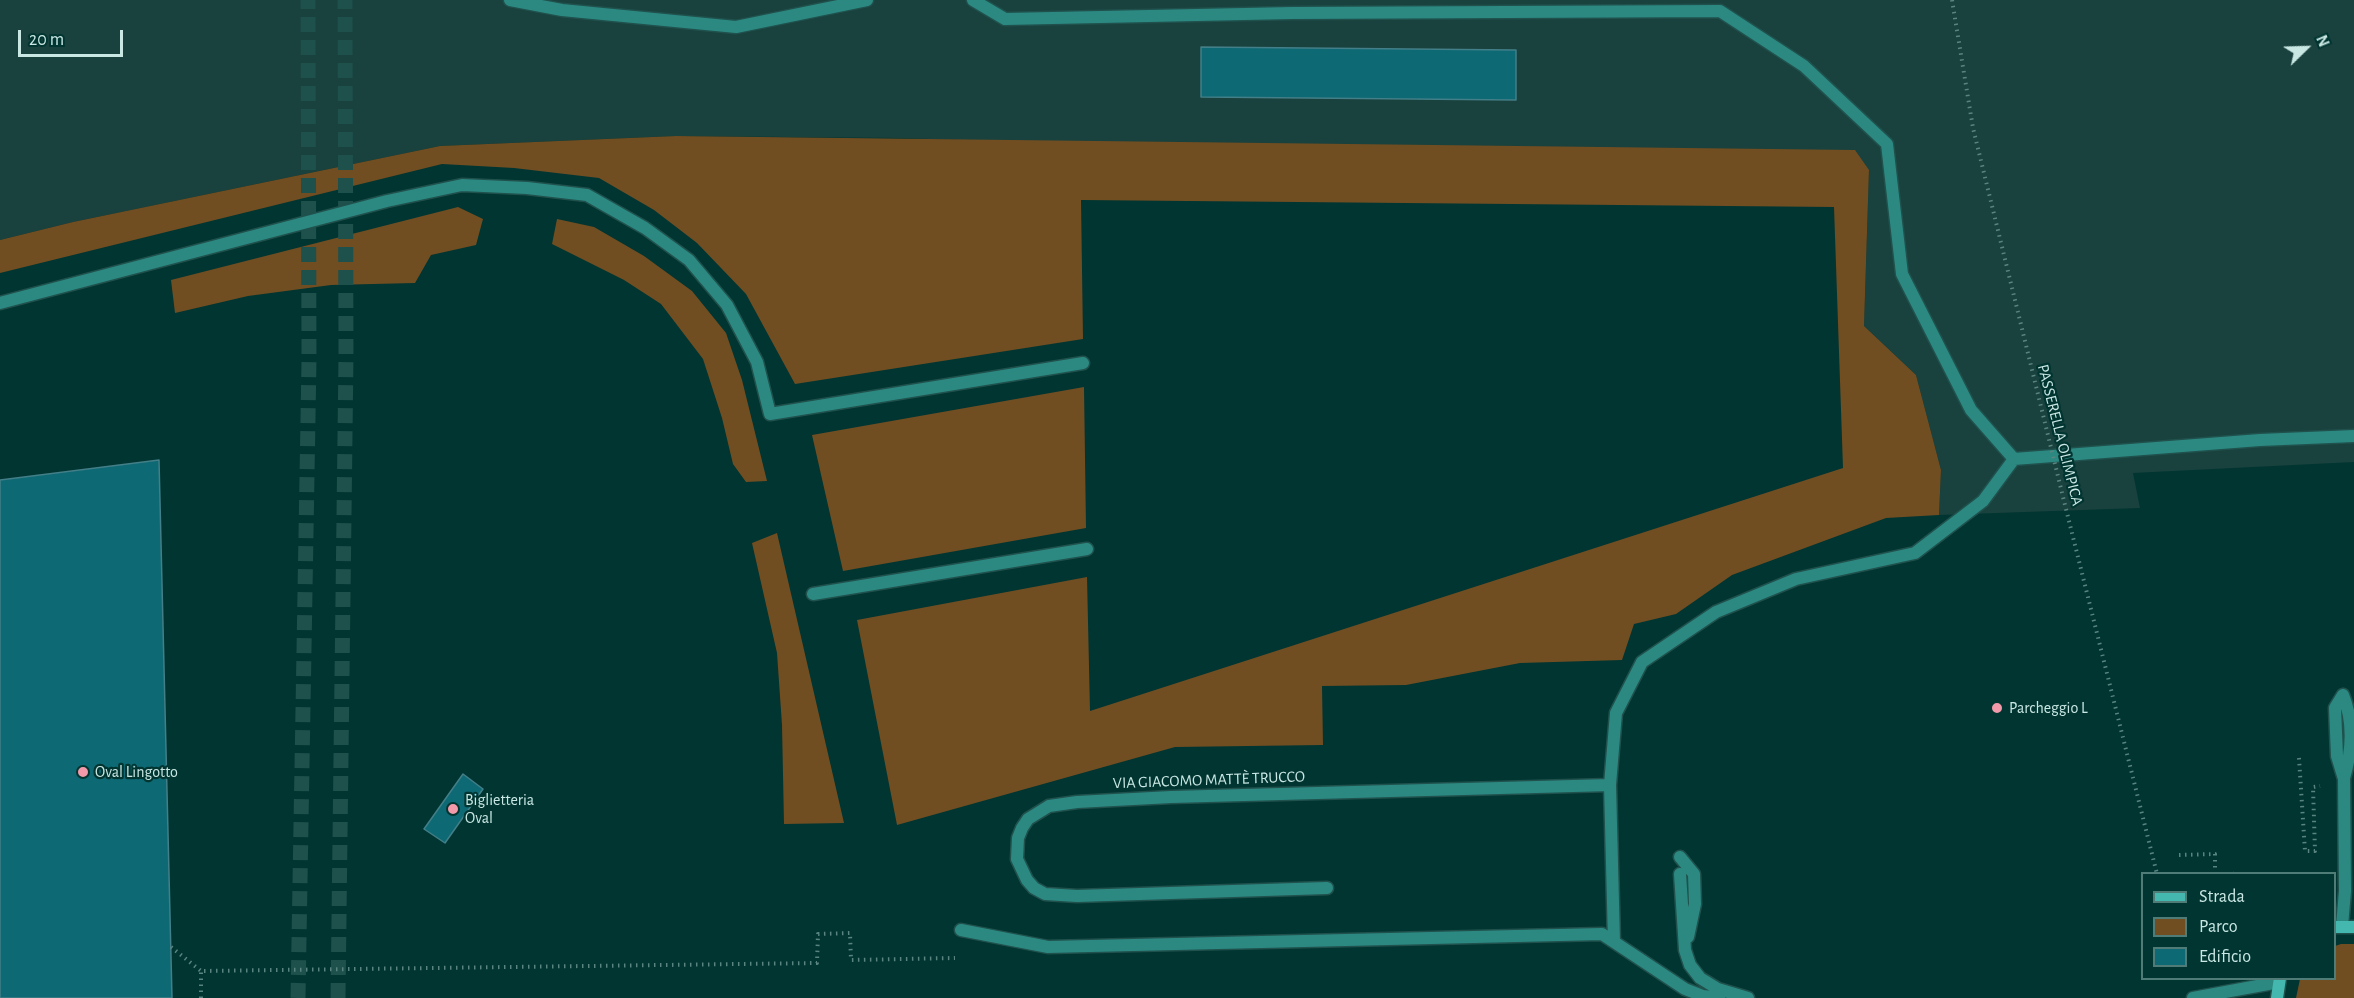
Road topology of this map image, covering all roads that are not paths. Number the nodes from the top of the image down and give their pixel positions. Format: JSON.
{"nodes":[{"id":1,"x":510,"y":0,"type":"edge"},
{"id":2,"x":867,"y":0,"type":"edge"},
{"id":3,"x":973,"y":0,"type":"edge"},
{"id":4,"x":0,"y":303,"type":"edge"},
{"id":5,"x":1083,"y":363,"type":"dead end"},
{"id":6,"x":2354,"y":436,"type":"edge"},
{"id":7,"x":2014,"y":459,"type":"junction"},
{"id":8,"x":1087,"y":549,"type":"dead end"},
{"id":9,"x":813,"y":594,"type":"dead end"},
{"id":10,"x":2343,"y":695,"type":"dead end"},
{"id":11,"x":1610,"y":784,"type":"junction"},
{"id":12,"x":1680,"y":857,"type":"dead end"},
{"id":13,"x":1680,"y":874,"type":"dead end"},
{"id":14,"x":1328,"y":888,"type":"dead end"},
{"id":15,"x":2343,"y":927,"type":"edge"},
{"id":16,"x":961,"y":930,"type":"dead end"},
{"id":17,"x":1614,"y":942,"type":"junction"},
{"id":18,"x":1684,"y":950,"type":"junction"},
{"id":19,"x":2279,"y":980,"type":"edge"},
{"id":20,"x":1719,"y":998,"type":"edge"},
{"id":21,"x":1748,"y":998,"type":"edge"},
{"id":22,"x":2193,"y":998,"type":"edge"},
{"id":23,"x":2277,"y":998,"type":"edge"}],
"edges":[{"from":1,"to":2,"type":"lane"},
{"from":3,"to":7,"type":"lane"},
{"from":4,"to":5,"type":"lane"},
{"from":6,"to":7,"type":"lane"},
{"from":7,"to":11,"type":"lane"},
{"from":8,"to":9,"type":"lane"},
{"from":10,"to":15,"type":"lane"},
{"from":11,"to":14,"type":"lane","name":"VIA GIACOMO MATTÈ TRUCCO"},
{"from":11,"to":17,"type":"lane"},
{"from":12,"to":18,"type":"lane"},
{"from":13,"to":18,"type":"lane"},
{"from":16,"to":17,"type":"lane"},
{"from":17,"to":20,"type":"lane"},
{"from":18,"to":21,"type":"lane"},
{"from":19,"to":22,"type":"lane"},
{"from":19,"to":23,"type":"street"}]}
